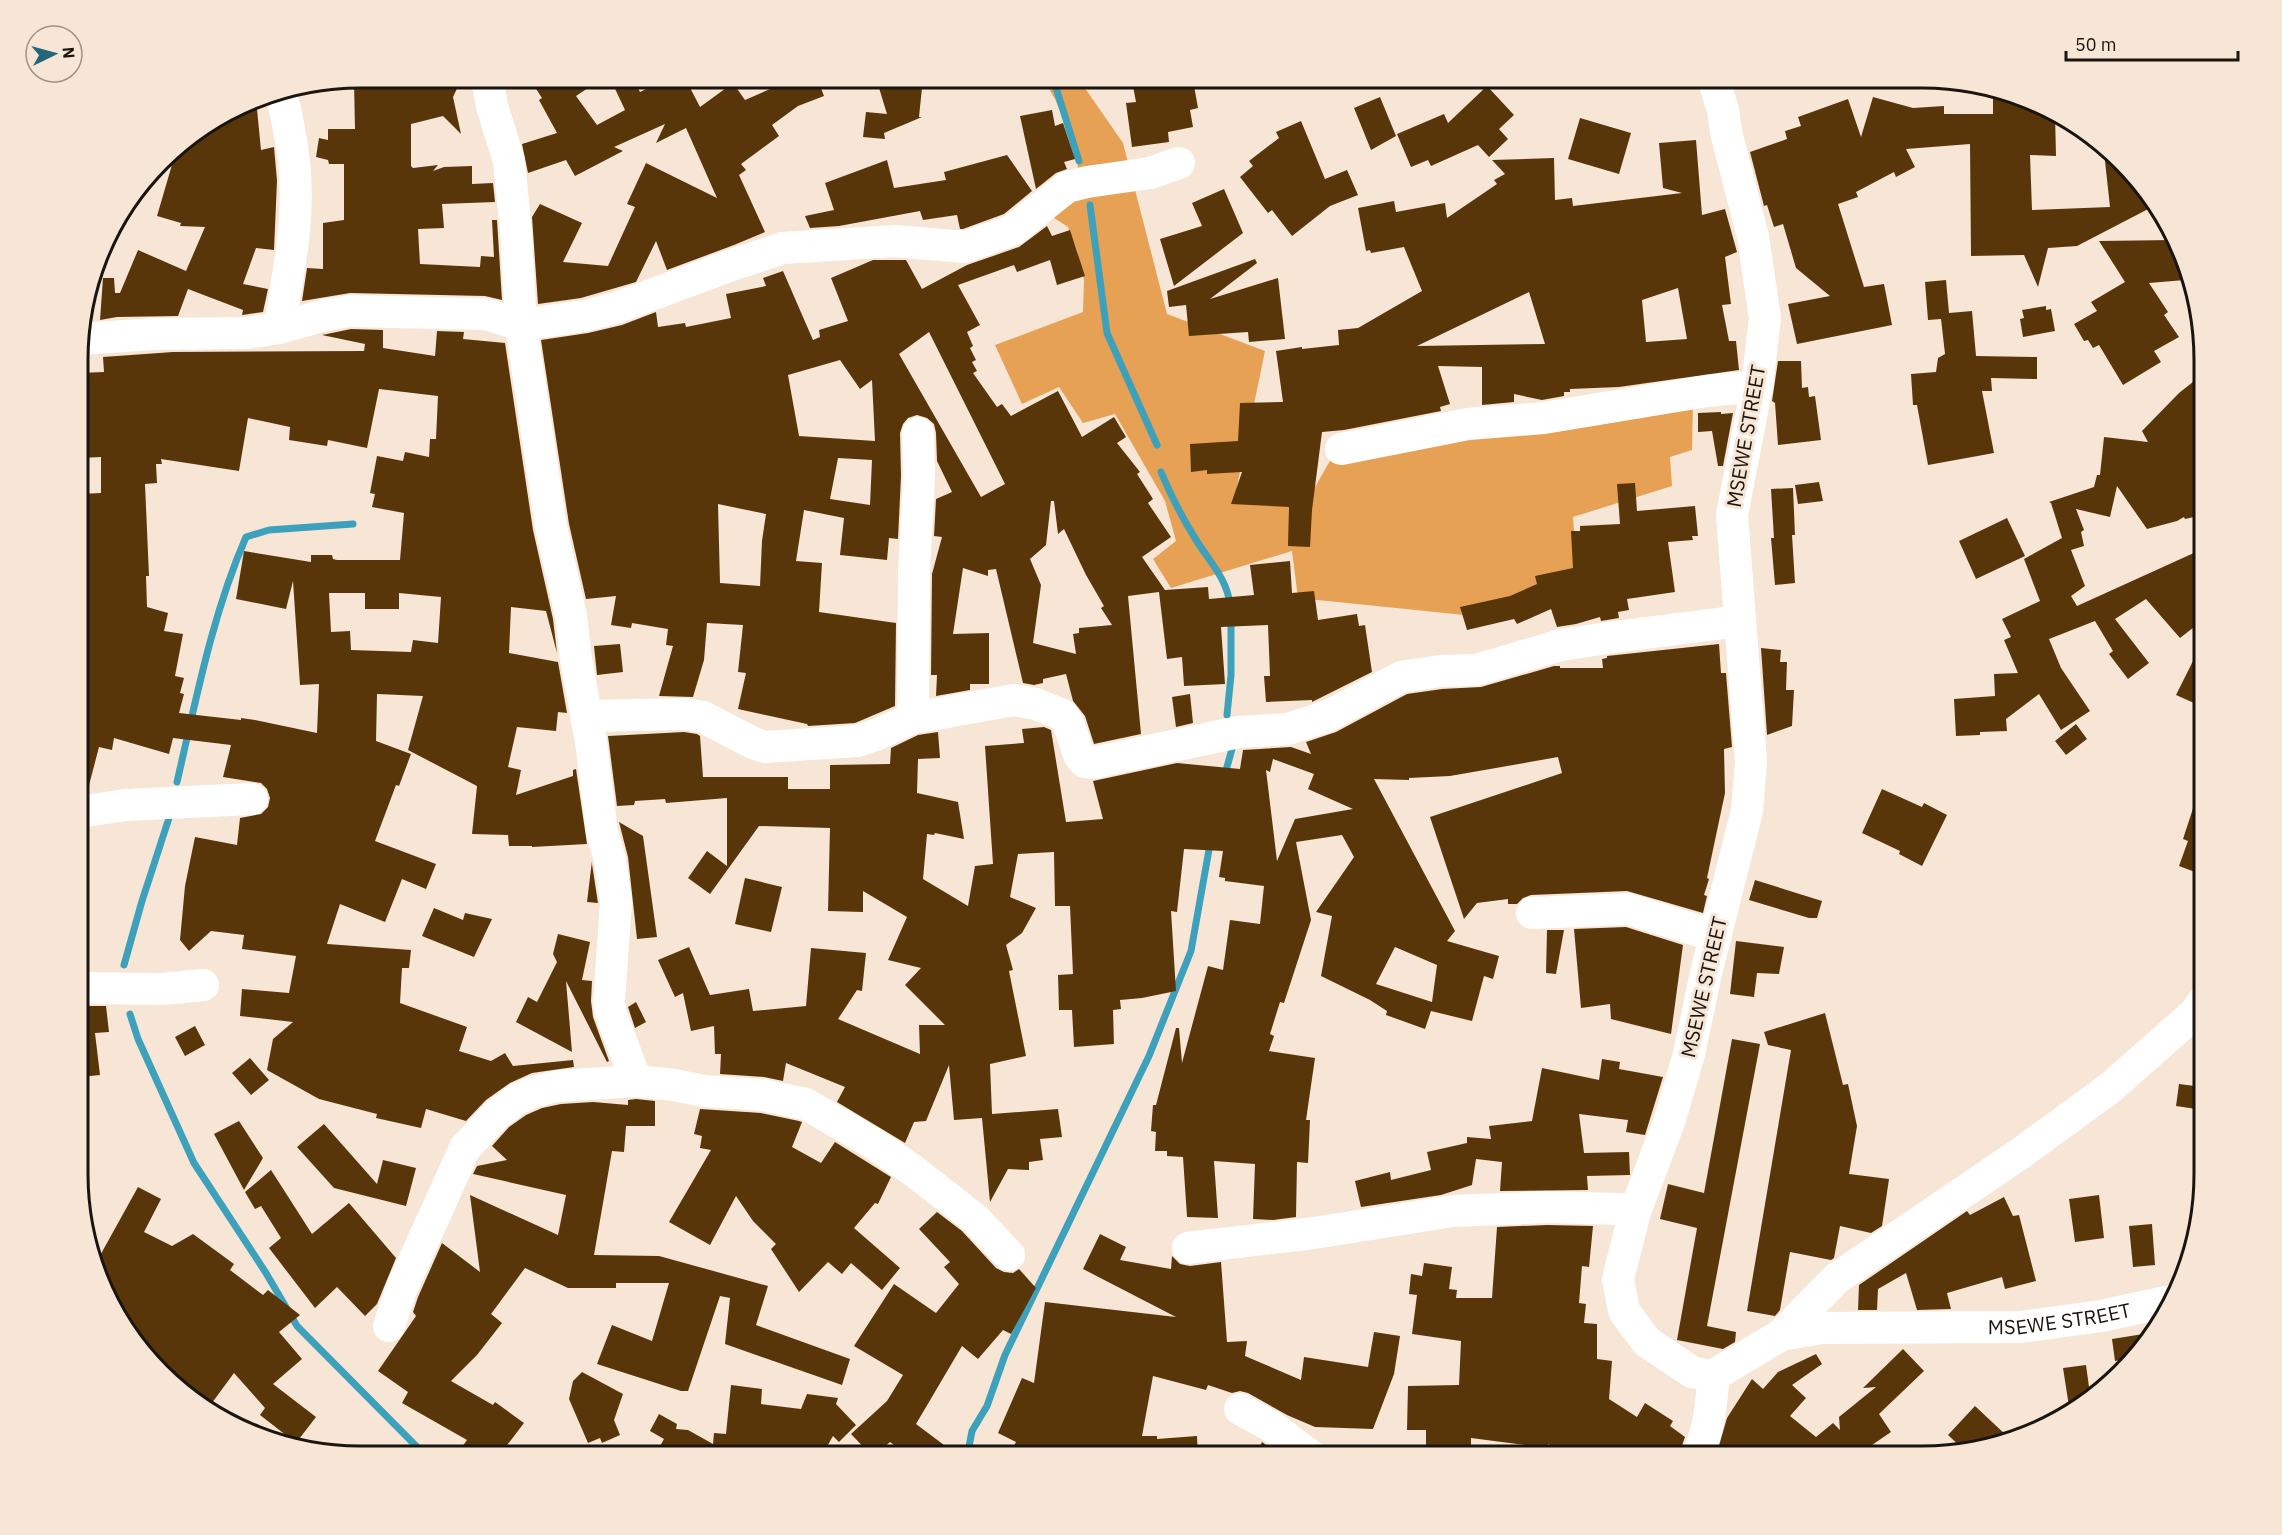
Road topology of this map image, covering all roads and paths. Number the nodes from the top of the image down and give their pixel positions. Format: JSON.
{"nodes":[{"id":1,"x":489,"y":88,"type":"edge"},
{"id":2,"x":1716,"y":88,"type":"edge"},
{"id":3,"x":281,"y":101,"type":"edge"},
{"id":4,"x":1179,"y":163,"type":"dead end"},
{"id":5,"x":521,"y":325,"type":"junction"},
{"id":6,"x":279,"y":328,"type":"junction"},
{"id":7,"x":89,"y":338,"type":"edge"},
{"id":8,"x":1757,"y":386,"type":"junction"},
{"id":9,"x":918,"y":434,"type":"dead end"},
{"id":10,"x":1341,"y":449,"type":"dead end"},
{"id":11,"x":1740,"y":621,"type":"junction"},
{"id":12,"x":586,"y":716,"type":"junction"},
{"id":13,"x":913,"y":718,"type":"junction"},
{"id":14,"x":252,"y":799,"type":"dead end"},
{"id":15,"x":88,"y":811,"type":"edge"},
{"id":16,"x":1532,"y":913,"type":"dead end"},
{"id":17,"x":1716,"y":936,"type":"junction"},
{"id":18,"x":203,"y":985,"type":"dead end"},
{"id":19,"x":88,"y":988,"type":"edge"},
{"id":20,"x":2194,"y":1014,"type":"edge"},
{"id":21,"x":636,"y":1082,"type":"junction"},
{"id":22,"x":1635,"y":1212,"type":"junction"},
{"id":23,"x":1188,"y":1248,"type":"dead end"},
{"id":24,"x":1009,"y":1255,"type":"dead end"},
{"id":25,"x":2161,"y":1303,"type":"edge"},
{"id":26,"x":389,"y":1326,"type":"dead end"},
{"id":27,"x":1781,"y":1335,"type":"junction"},
{"id":28,"x":1714,"y":1375,"type":"junction"},
{"id":29,"x":1240,"y":1409,"type":"dead end"},
{"id":30,"x":1298,"y":1446,"type":"edge"},
{"id":31,"x":1702,"y":1446,"type":"edge"}],
"edges":[{"from":1,"to":5,"type":"street"},
{"from":2,"to":8,"type":"street","name":"MSEWE STREET"},
{"from":3,"to":6,"type":"street"},
{"from":4,"to":5,"type":"street"},
{"from":5,"to":6,"type":"street"},
{"from":5,"to":12,"type":"street"},
{"from":6,"to":7,"type":"street"},
{"from":8,"to":10,"type":"street"},
{"from":8,"to":11,"type":"street","name":"MSEWE STREET"},
{"from":9,"to":13,"type":"street"},
{"from":11,"to":13,"type":"street"},
{"from":11,"to":17,"type":"street","name":"MSEWE STREET"},
{"from":12,"to":13,"type":"street"},
{"from":12,"to":21,"type":"street"},
{"from":14,"to":15,"type":"street"},
{"from":16,"to":17,"type":"street"},
{"from":17,"to":22,"type":"street","name":"MSEWE STREET"},
{"from":18,"to":19,"type":"street"},
{"from":20,"to":27,"type":"street"},
{"from":21,"to":24,"type":"street"},
{"from":21,"to":26,"type":"street"},
{"from":22,"to":23,"type":"street"},
{"from":22,"to":28,"type":"street","name":"MSEWE STREET"},
{"from":25,"to":27,"type":"street","name":"MSEWE STREET"},
{"from":27,"to":28,"type":"street","name":"MSEWE STREET"},
{"from":28,"to":31,"type":"street"},
{"from":29,"to":30,"type":"street"}]}
